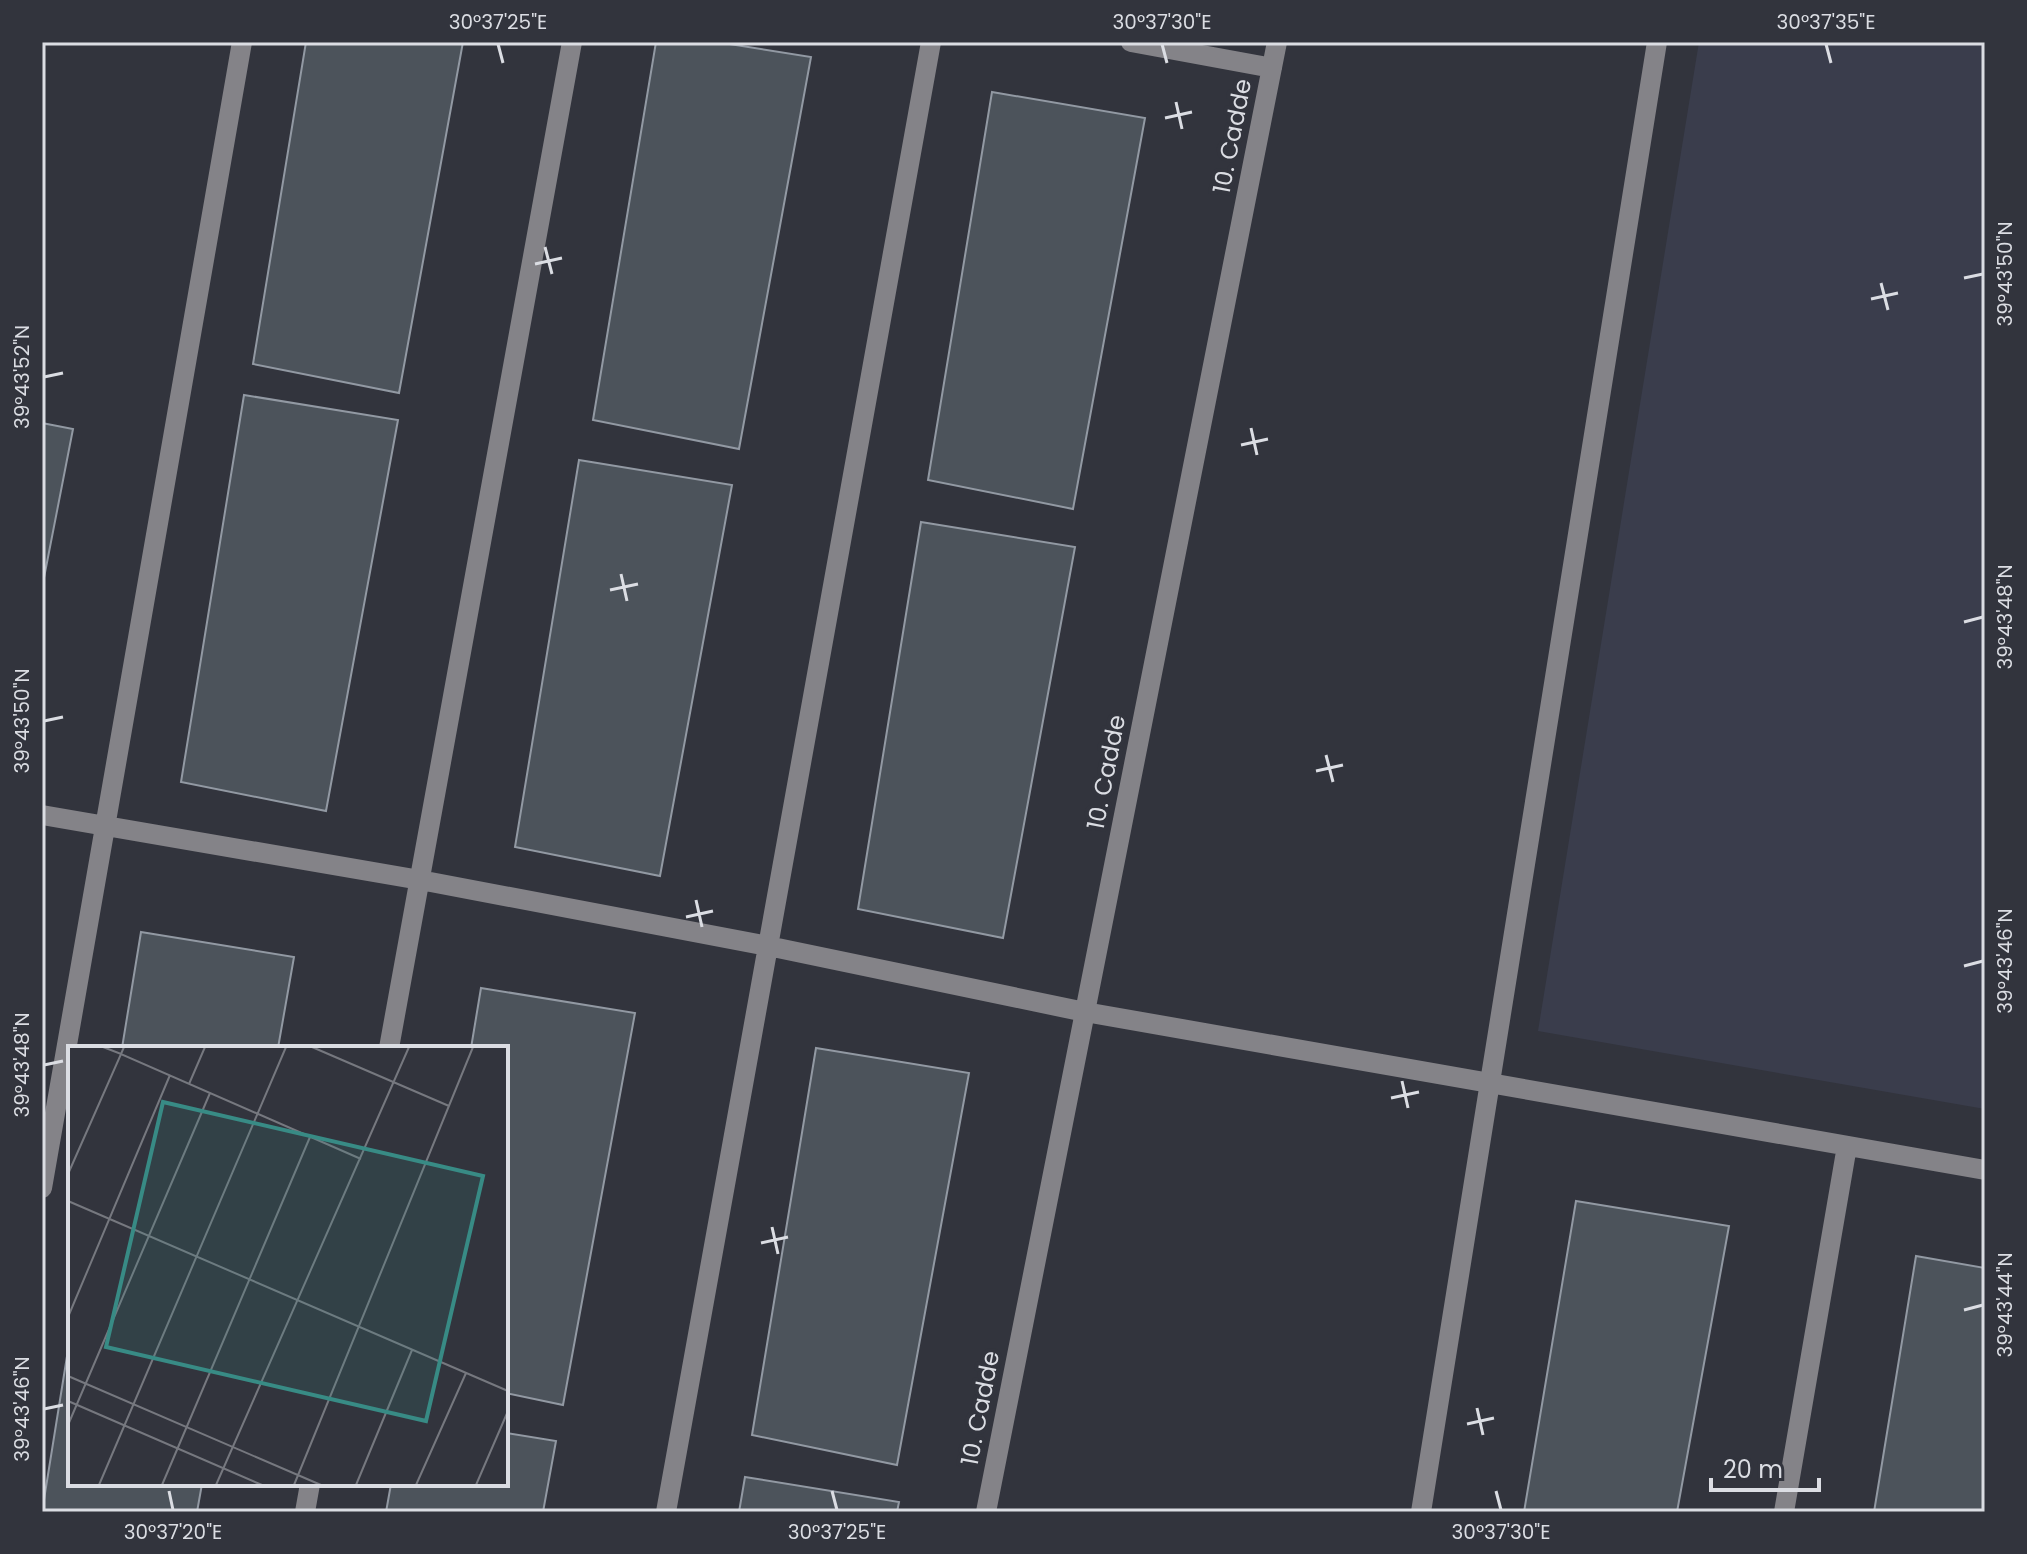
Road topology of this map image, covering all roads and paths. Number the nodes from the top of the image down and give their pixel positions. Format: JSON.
{"nodes":[{"id":1,"x":242,"y":42,"type":"edge"},
{"id":2,"x":572,"y":42,"type":"edge"},
{"id":3,"x":931,"y":42,"type":"edge"},
{"id":4,"x":1131,"y":42,"type":"edge"},
{"id":5,"x":1277,"y":42,"type":"edge"},
{"id":6,"x":1657,"y":42,"type":"edge"},
{"id":7,"x":1272,"y":68,"type":"junction"},
{"id":8,"x":42,"y":815,"type":"edge"},
{"id":9,"x":105,"y":828,"type":"junction"},
{"id":10,"x":420,"y":880,"type":"junction"},
{"id":11,"x":768,"y":946,"type":"junction"},
{"id":12,"x":1085,"y":1012,"type":"junction"},
{"id":13,"x":389,"y":1046,"type":"edge"},
{"id":14,"x":1490,"y":1083,"type":"junction"},
{"id":15,"x":1847,"y":1146,"type":"junction"},
{"id":16,"x":1985,"y":1170,"type":"edge"},
{"id":17,"x":42,"y":1188,"type":"edge"},
{"id":18,"x":310,"y":1486,"type":"edge"},
{"id":19,"x":305,"y":1512,"type":"edge"},
{"id":20,"x":666,"y":1512,"type":"edge"},
{"id":21,"x":986,"y":1512,"type":"edge"},
{"id":22,"x":1421,"y":1512,"type":"edge"},
{"id":23,"x":1784,"y":1512,"type":"edge"}],
"edges":[{"from":1,"to":9,"type":"street"},
{"from":2,"to":10,"type":"street"},
{"from":3,"to":11,"type":"street"},
{"from":4,"to":7,"type":"street"},
{"from":5,"to":7,"type":"street","name":"10. Cadde"},
{"from":6,"to":14,"type":"street"},
{"from":7,"to":12,"type":"street","name":"10. Cadde"},
{"from":8,"to":9,"type":"street"},
{"from":9,"to":10,"type":"street"},
{"from":9,"to":17,"type":"street"},
{"from":10,"to":11,"type":"street"},
{"from":10,"to":13,"type":"street"},
{"from":11,"to":12,"type":"street"},
{"from":11,"to":20,"type":"street"},
{"from":12,"to":14,"type":"street"},
{"from":12,"to":21,"type":"street","name":"10. Cadde"},
{"from":14,"to":15,"type":"street"},
{"from":14,"to":22,"type":"street"},
{"from":15,"to":16,"type":"street"},
{"from":15,"to":23,"type":"street"},
{"from":18,"to":19,"type":"street"}]}
